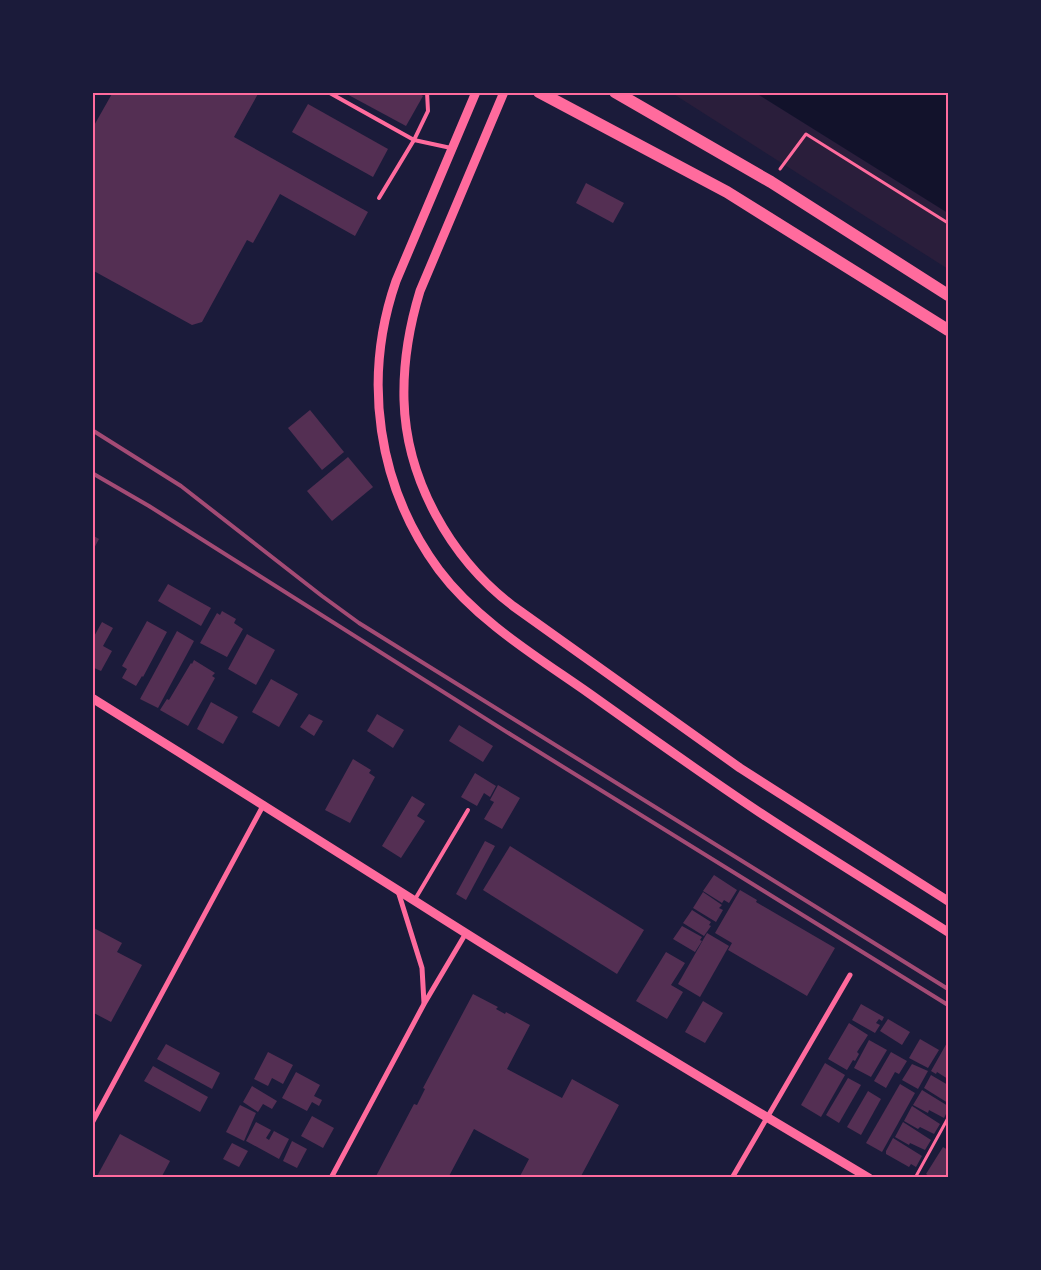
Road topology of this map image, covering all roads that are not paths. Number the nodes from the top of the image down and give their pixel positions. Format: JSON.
{"nodes":[{"id":1,"x":328,"y":92,"type":"edge"},
{"id":2,"x":427,"y":92,"type":"edge"},
{"id":3,"x":476,"y":92,"type":"edge"},
{"id":4,"x":504,"y":92,"type":"edge"},
{"id":5,"x":539,"y":92,"type":"edge"},
{"id":6,"x":615,"y":92,"type":"edge"},
{"id":7,"x":414,"y":140,"type":"junction"},
{"id":8,"x":451,"y":148,"type":"junction"},
{"id":9,"x":379,"y":198,"type":"dead end"},
{"id":10,"x":948,"y":295,"type":"edge"},
{"id":11,"x":948,"y":330,"type":"edge"},
{"id":12,"x":92,"y":698,"type":"edge"},
{"id":13,"x":264,"y":804,"type":"junction"},
{"id":14,"x":468,"y":810,"type":"dead end"},
{"id":15,"x":398,"y":891,"type":"junction"},
{"id":16,"x":414,"y":901,"type":"junction"},
{"id":17,"x":948,"y":901,"type":"edge"},
{"id":18,"x":948,"y":932,"type":"edge"},
{"id":19,"x":466,"y":933,"type":"junction"},
{"id":20,"x":850,"y":976,"type":"dead end"},
{"id":21,"x":424,"y":1004,"type":"junction"},
{"id":22,"x":767,"y":1117,"type":"junction"},
{"id":23,"x":92,"y":1123,"type":"edge"},
{"id":24,"x":331,"y":1178,"type":"edge"},
{"id":25,"x":732,"y":1178,"type":"edge"},
{"id":26,"x":869,"y":1178,"type":"edge"}],
"edges":[{"from":1,"to":7,"type":"lane"},
{"from":2,"to":7,"type":"lane"},
{"from":3,"to":8,"type":"street"},
{"from":4,"to":17,"type":"street"},
{"from":5,"to":11,"type":"main road"},
{"from":6,"to":10,"type":"main road"},
{"from":7,"to":8,"type":"lane"},
{"from":7,"to":9,"type":"lane"},
{"from":8,"to":18,"type":"street"},
{"from":12,"to":13,"type":"street"},
{"from":13,"to":15,"type":"street"},
{"from":13,"to":23,"type":"street"},
{"from":14,"to":16,"type":"lane"},
{"from":15,"to":16,"type":"street"},
{"from":15,"to":21,"type":"street"},
{"from":16,"to":19,"type":"street"},
{"from":19,"to":21,"type":"street"},
{"from":19,"to":22,"type":"street"},
{"from":20,"to":22,"type":"street"},
{"from":21,"to":24,"type":"street"},
{"from":22,"to":25,"type":"street"},
{"from":22,"to":26,"type":"street"}]}
